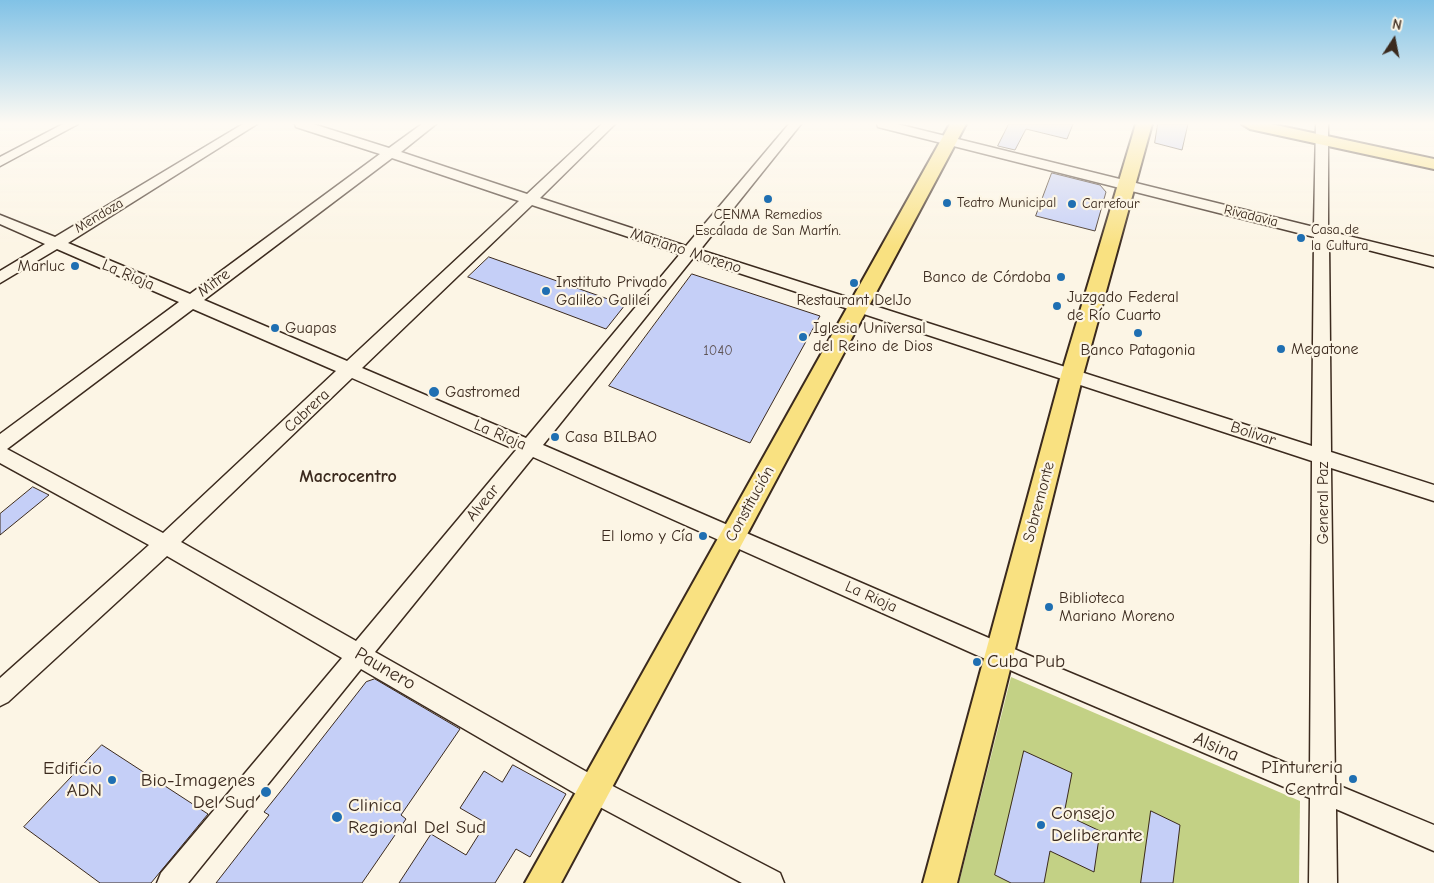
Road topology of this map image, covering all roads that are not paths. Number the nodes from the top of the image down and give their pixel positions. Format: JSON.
{"nodes":[{"id":1,"x":183,"y":165,"type":"edge"},
{"id":2,"x":374,"y":165,"type":"edge"},
{"id":3,"x":427,"y":165,"type":"edge"},
{"id":4,"x":565,"y":165,"type":"edge"},
{"id":5,"x":761,"y":165,"type":"edge"},
{"id":6,"x":935,"y":165,"type":"edge"},
{"id":7,"x":1063,"y":165,"type":"edge"},
{"id":8,"x":1132,"y":165,"type":"edge"},
{"id":9,"x":1322,"y":165,"type":"edge"},
{"id":10,"x":1126,"y":184,"type":"junction"},
{"id":11,"x":529,"y":199,"type":"junction"},
{"id":12,"x":0,"y":219,"type":"edge"},
{"id":13,"x":1321,"y":234,"type":"junction"},
{"id":14,"x":55,"y":243,"type":"junction"},
{"id":15,"x":690,"y":252,"type":"junction"},
{"id":16,"x":1434,"y":262,"type":"edge"},
{"id":17,"x":0,"y":278,"type":"edge"},
{"id":18,"x":190,"y":301,"type":"junction"},
{"id":19,"x":859,"y":307,"type":"junction"},
{"id":20,"x":350,"y":370,"type":"junction"},
{"id":21,"x":1072,"y":375,"type":"junction"},
{"id":22,"x":0,"y":444,"type":"edge"},
{"id":23,"x":529,"y":447,"type":"junction"},
{"id":24,"x":0,"y":454,"type":"edge"},
{"id":25,"x":1323,"y":457,"type":"junction"},
{"id":26,"x":1434,"y":492,"type":"edge"},
{"id":27,"x":733,"y":535,"type":"junction"},
{"id":28,"x":166,"y":544,"type":"junction"},
{"id":29,"x":360,"y":654,"type":"junction"},
{"id":30,"x":999,"y":654,"type":"junction"},
{"id":31,"x":0,"y":694,"type":"edge"},
{"id":32,"x":592,"y":789,"type":"junction"},
{"id":33,"x":1322,"y":791,"type":"junction"},
{"id":34,"x":1434,"y":838,"type":"edge"},
{"id":35,"x":171,"y":883,"type":"edge"},
{"id":36,"x":542,"y":883,"type":"edge"},
{"id":37,"x":770,"y":883,"type":"edge"},
{"id":38,"x":940,"y":883,"type":"edge"},
{"id":39,"x":1323,"y":883,"type":"edge"}],
"edges":[{"from":1,"to":14,"type":"street","name":"Mendoza"},
{"from":2,"to":18,"type":"street","name":"Mitre"},
{"from":3,"to":11,"type":"street","name":"Mariano Moreno"},
{"from":4,"to":11,"type":"street","name":"Cabrera"},
{"from":5,"to":15,"type":"street","name":"Alvear"},
{"from":6,"to":19,"type":"main road","name":"Constitución"},
{"from":7,"to":10,"type":"street","name":"Rivadavia"},
{"from":8,"to":10,"type":"main road","name":"Sobremonte"},
{"from":9,"to":13,"type":"street","name":"General Paz"},
{"from":10,"to":13,"type":"street","name":"Rivadavia"},
{"from":10,"to":21,"type":"main road","name":"Sobremonte"},
{"from":11,"to":15,"type":"street","name":"Mariano Moreno"},
{"from":11,"to":20,"type":"street","name":"Cabrera"},
{"from":12,"to":14,"type":"street","name":"La Rioja"},
{"from":13,"to":16,"type":"street","name":"Rivadavia"},
{"from":13,"to":25,"type":"street","name":"General Paz"},
{"from":14,"to":17,"type":"street","name":"Mendoza"},
{"from":14,"to":18,"type":"street","name":"La Rioja"},
{"from":15,"to":19,"type":"street","name":"Mariano Moreno"},
{"from":15,"to":23,"type":"street","name":"Alvear"},
{"from":18,"to":20,"type":"street","name":"La Rioja"},
{"from":18,"to":22,"type":"street","name":"Mitre"},
{"from":19,"to":21,"type":"street","name":"Mariano Moreno"},
{"from":19,"to":27,"type":"main road","name":"Constitución"},
{"from":20,"to":23,"type":"street","name":"La Rioja"},
{"from":20,"to":28,"type":"street","name":"Cabrera"},
{"from":21,"to":25,"type":"street","name":"Bolivar"},
{"from":21,"to":30,"type":"main road","name":"Sobremonte"},
{"from":23,"to":27,"type":"street","name":"La Rioja"},
{"from":23,"to":29,"type":"street","name":"Alvear"},
{"from":24,"to":28,"type":"street","name":"Paunero"},
{"from":25,"to":26,"type":"street","name":"Bolivar"},
{"from":25,"to":33,"type":"street","name":"General Paz"},
{"from":27,"to":30,"type":"street","name":"La Rioja"},
{"from":27,"to":32,"type":"main road","name":"Constitución"},
{"from":28,"to":29,"type":"street","name":"Paunero"},
{"from":28,"to":31,"type":"street","name":"Cabrera"},
{"from":29,"to":32,"type":"street","name":"Paunero"},
{"from":29,"to":35,"type":"street","name":"Alvear"},
{"from":30,"to":33,"type":"street","name":"Alsina"},
{"from":30,"to":38,"type":"main road","name":"Sobremonte"},
{"from":32,"to":36,"type":"main road","name":"Constitución"},
{"from":32,"to":37,"type":"street","name":"Paunero"},
{"from":33,"to":34,"type":"street","name":"Alsina"},
{"from":33,"to":39,"type":"street","name":"General Paz"}]}
